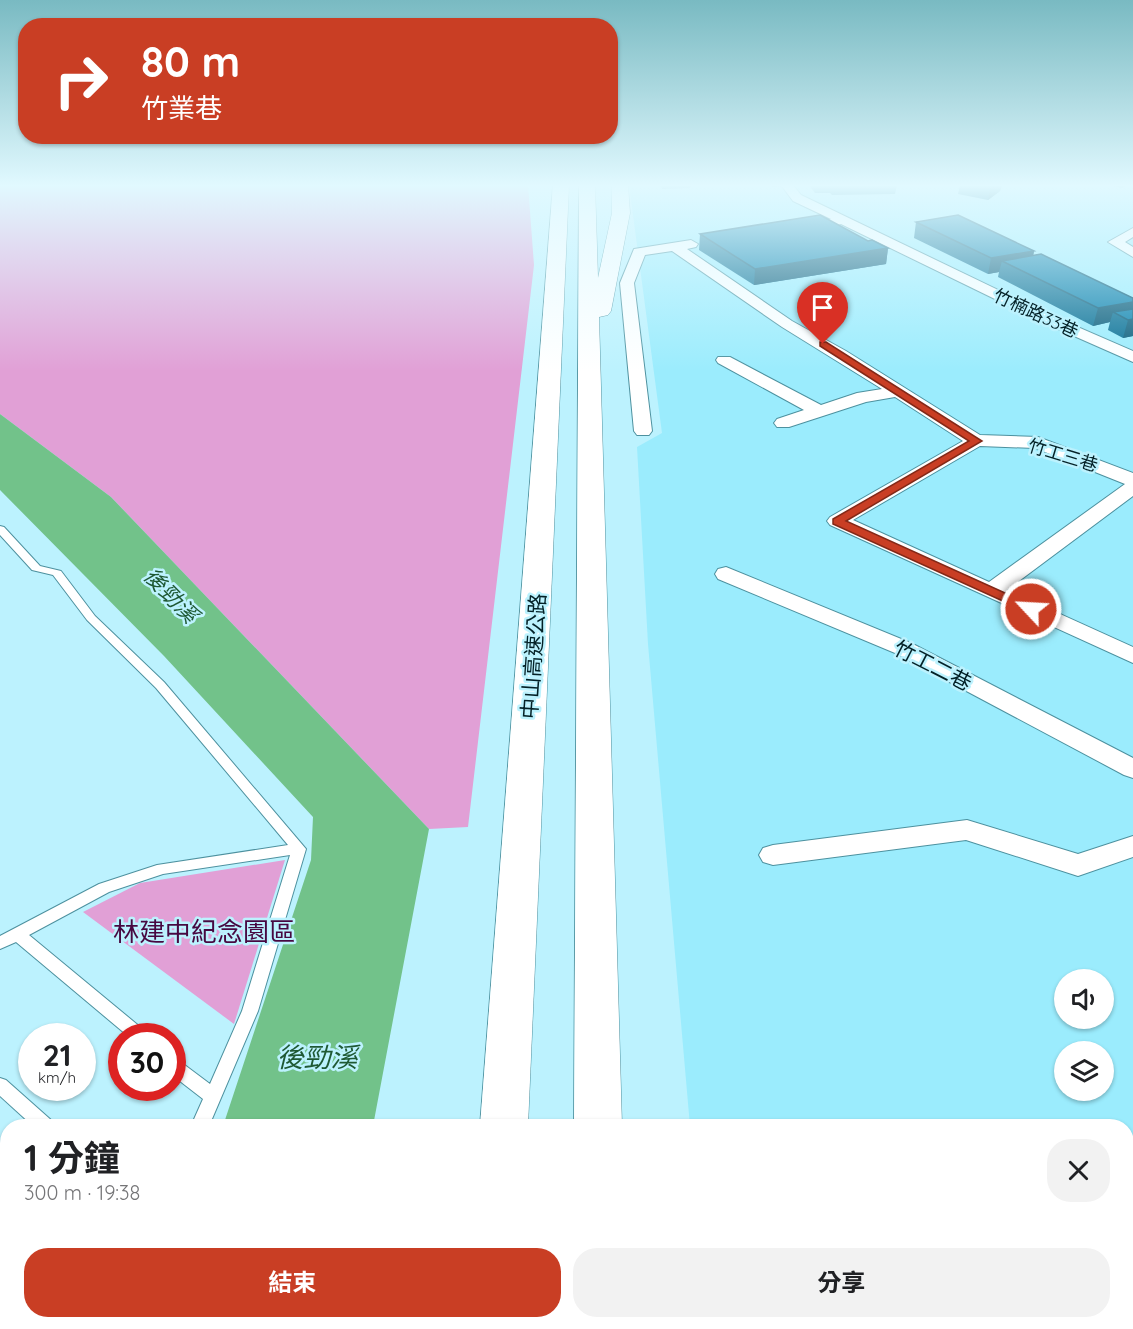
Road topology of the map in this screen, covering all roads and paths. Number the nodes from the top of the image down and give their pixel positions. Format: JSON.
{"nodes":[{"id":1,"x":587,"y":247,"type":"edge"},
{"id":2,"x":615,"y":247,"type":"edge"},
{"id":3,"x":675,"y":247,"type":"joint"},
{"id":4,"x":899,"y":247,"type":"edge"},
{"id":5,"x":558,"y":248,"type":"edge"},
{"id":6,"x":1133,"y":357,"type":"edge"},
{"id":7,"x":724,"y":360,"type":"dead end"},
{"id":8,"x":588,"y":390,"type":"junction"},
{"id":9,"x":898,"y":391,"type":"junction"},
{"id":10,"x":819,"y":411,"type":"junction"},
{"id":11,"x":783,"y":423,"type":"dead end"},
{"id":12,"x":644,"y":431,"type":"dead end"},
{"id":13,"x":976,"y":441,"type":"junction"},
{"id":14,"x":1133,"y":480,"type":"edge"},
{"id":15,"x":1133,"y":487,"type":"edge"},
{"id":16,"x":0,"y":529,"type":"edge"},
{"id":17,"x":726,"y":574,"type":"dead end"},
{"id":18,"x":991,"y":591,"type":"junction"},
{"id":19,"x":1133,"y":657,"type":"edge"},
{"id":20,"x":1133,"y":769,"type":"edge"},
{"id":21,"x":1133,"y":846,"type":"edge"},
{"id":22,"x":299,"y":849,"type":"junction"},
{"id":23,"x":773,"y":855,"type":"dead end"},
{"id":24,"x":17,"y":934,"type":"junction"},
{"id":25,"x":0,"y":943,"type":"edge"},
{"id":26,"x":123,"y":1023,"type":"edge"},
{"id":27,"x":186,"y":1076,"type":"edge"},
{"id":28,"x":0,"y":1085,"type":"edge"},
{"id":29,"x":213,"y":1097,"type":"junction"},
{"id":30,"x":37,"y":1119,"type":"edge"},
{"id":31,"x":203,"y":1119,"type":"edge"},
{"id":32,"x":504,"y":1119,"type":"edge"},
{"id":33,"x":598,"y":1119,"type":"edge"}],
"edges":[{"from":1,"to":8,"type":"highway"},
{"from":2,"to":8,"type":"highway"},
{"from":3,"to":9,"type":"street"},
{"from":3,"to":12,"type":"street"},
{"from":4,"to":6,"type":"street","name":"竹楠路33巷"},
{"from":5,"to":32,"type":"highway","name":"中山高速公路"},
{"from":7,"to":10,"type":"street"},
{"from":8,"to":33,"type":"highway"},
{"from":9,"to":10,"type":"street"},
{"from":9,"to":13,"type":"street"},
{"from":10,"to":11,"type":"street"},
{"from":13,"to":14,"type":"street","name":"竹工三巷"},
{"from":13,"to":18,"type":"street"},
{"from":15,"to":18,"type":"street"},
{"from":16,"to":22,"type":"lane"},
{"from":17,"to":20,"type":"street","name":"竹工二巷"},
{"from":18,"to":19,"type":"street"},
{"from":21,"to":23,"type":"street"},
{"from":22,"to":24,"type":"lane"},
{"from":22,"to":29,"type":"lane"},
{"from":24,"to":25,"type":"lane"},
{"from":24,"to":26,"type":"lane"},
{"from":27,"to":29,"type":"lane"},
{"from":28,"to":30,"type":"lane"},
{"from":29,"to":31,"type":"lane"}]}
